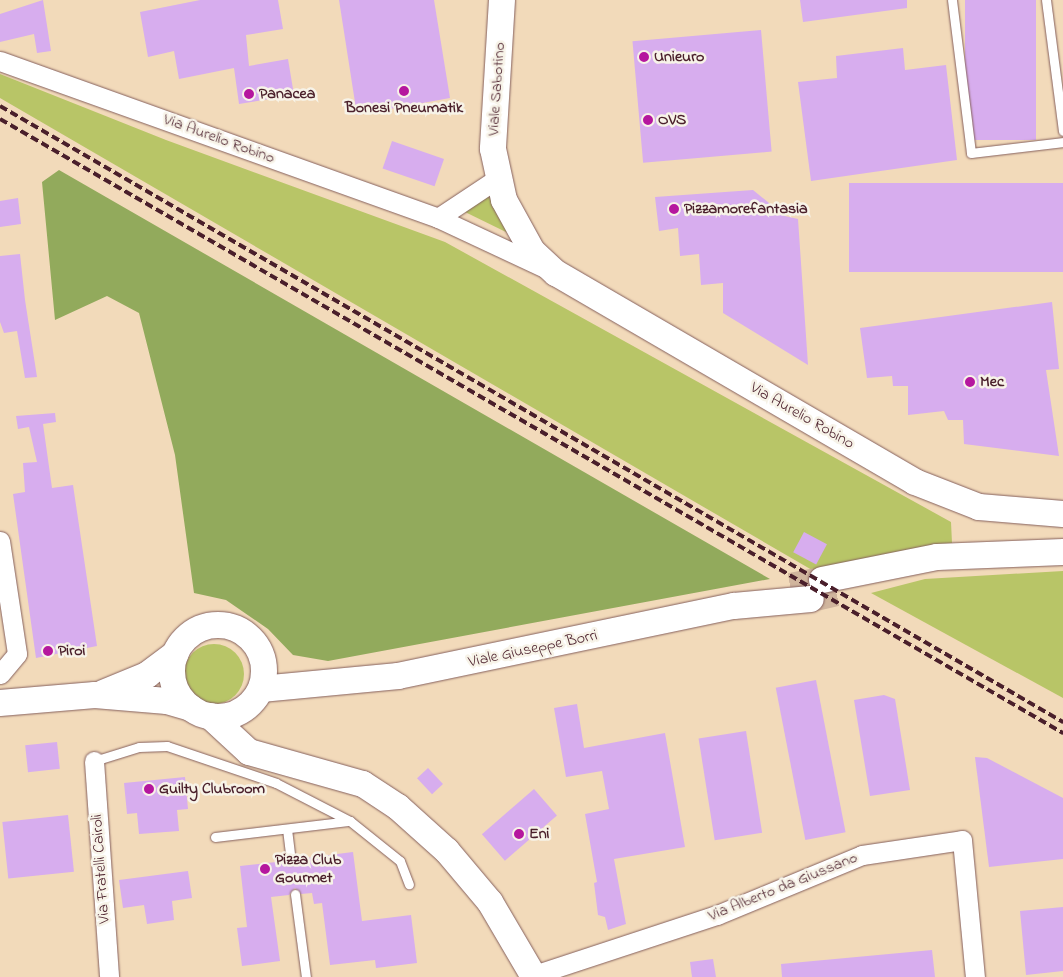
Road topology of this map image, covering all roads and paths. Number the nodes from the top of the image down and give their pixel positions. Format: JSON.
{"nodes":[{"id":1,"x":502,"y":0,"type":"edge"},
{"id":2,"x":952,"y":0,"type":"edge"},
{"id":3,"x":1046,"y":0,"type":"edge"},
{"id":4,"x":0,"y":61,"type":"edge"},
{"id":5,"x":1063,"y":131,"type":"edge"},
{"id":6,"x":1063,"y":142,"type":"edge"},
{"id":7,"x":498,"y":178,"type":"junction"},
{"id":8,"x":438,"y":218,"type":"junction"},
{"id":9,"x":556,"y":273,"type":"junction"},
{"id":10,"x":1063,"y":514,"type":"edge"},
{"id":11,"x":0,"y":541,"type":"edge"},
{"id":12,"x":1063,"y":552,"type":"edge"},
{"id":13,"x":176,"y":653,"type":"junction"},
{"id":14,"x":262,"y":658,"type":"junction"},
{"id":15,"x":0,"y":674,"type":"edge"},
{"id":16,"x":331,"y":680,"type":"junction"},
{"id":17,"x":261,"y":689,"type":"junction"},
{"id":18,"x":95,"y":695,"type":"junction"},
{"id":19,"x":0,"y":703,"type":"edge"},
{"id":20,"x":244,"y":709,"type":"junction"},
{"id":21,"x":223,"y":740,"type":"junction"},
{"id":22,"x":265,"y":759,"type":"junction"},
{"id":23,"x":94,"y":761,"type":"joint"},
{"id":24,"x":350,"y":821,"type":"junction"},
{"id":25,"x":287,"y":829,"type":"junction"},
{"id":26,"x":215,"y":838,"type":"dead end"},
{"id":27,"x":291,"y":860,"type":"dead end"},
{"id":28,"x":409,"y":884,"type":"dead end"},
{"id":29,"x":296,"y":894,"type":"dead end"},
{"id":30,"x":534,"y":976,"type":"edge"},
{"id":31,"x":109,"y":977,"type":"edge"},
{"id":32,"x":306,"y":977,"type":"edge"},
{"id":33,"x":975,"y":977,"type":"edge"}],
"edges":[{"from":1,"to":7,"type":"main road","name":"Viale Sabotino"},
{"from":2,"to":6,"type":"lane"},
{"from":3,"to":5,"type":"lane"},
{"from":4,"to":8,"type":"street","name":"Via Aurelio Robino"},
{"from":7,"to":8,"type":"street"},
{"from":7,"to":9,"type":"main road","name":"Via Aurelio Robino"},
{"from":8,"to":9,"type":"street","name":"Via Aurelio Robino"},
{"from":9,"to":10,"type":"main road","name":"Via Aurelio Robino"},
{"from":11,"to":15,"type":"street"},
{"from":12,"to":16,"type":"main road","name":"Viale Giuseppe Borri"},
{"from":13,"to":14,"type":"main road"},
{"from":13,"to":18,"type":"main road"},
{"from":13,"to":21,"type":"main road"},
{"from":14,"to":16,"type":"main road","name":"Viale Giuseppe Borri"},
{"from":14,"to":17,"type":"main road"},
{"from":16,"to":17,"type":"main road","name":"Viale Giuseppe Borri"},
{"from":17,"to":20,"type":"main road"},
{"from":18,"to":19,"type":"main road"},
{"from":18,"to":21,"type":"main road"},
{"from":20,"to":21,"type":"main road"},
{"from":20,"to":22,"type":"main road"},
{"from":21,"to":22,"type":"main road"},
{"from":21,"to":23,"type":"lane"},
{"from":21,"to":24,"type":"lane"},
{"from":22,"to":30,"type":"main road"},
{"from":23,"to":31,"type":"street","name":"Via Fratelli Cairoli"},
{"from":24,"to":25,"type":"lane"},
{"from":24,"to":28,"type":"lane"},
{"from":25,"to":26,"type":"lane"},
{"from":25,"to":27,"type":"lane"},
{"from":29,"to":32,"type":"lane"},
{"from":30,"to":33,"type":"street","name":"Via Alberto da Giussano"}]}
